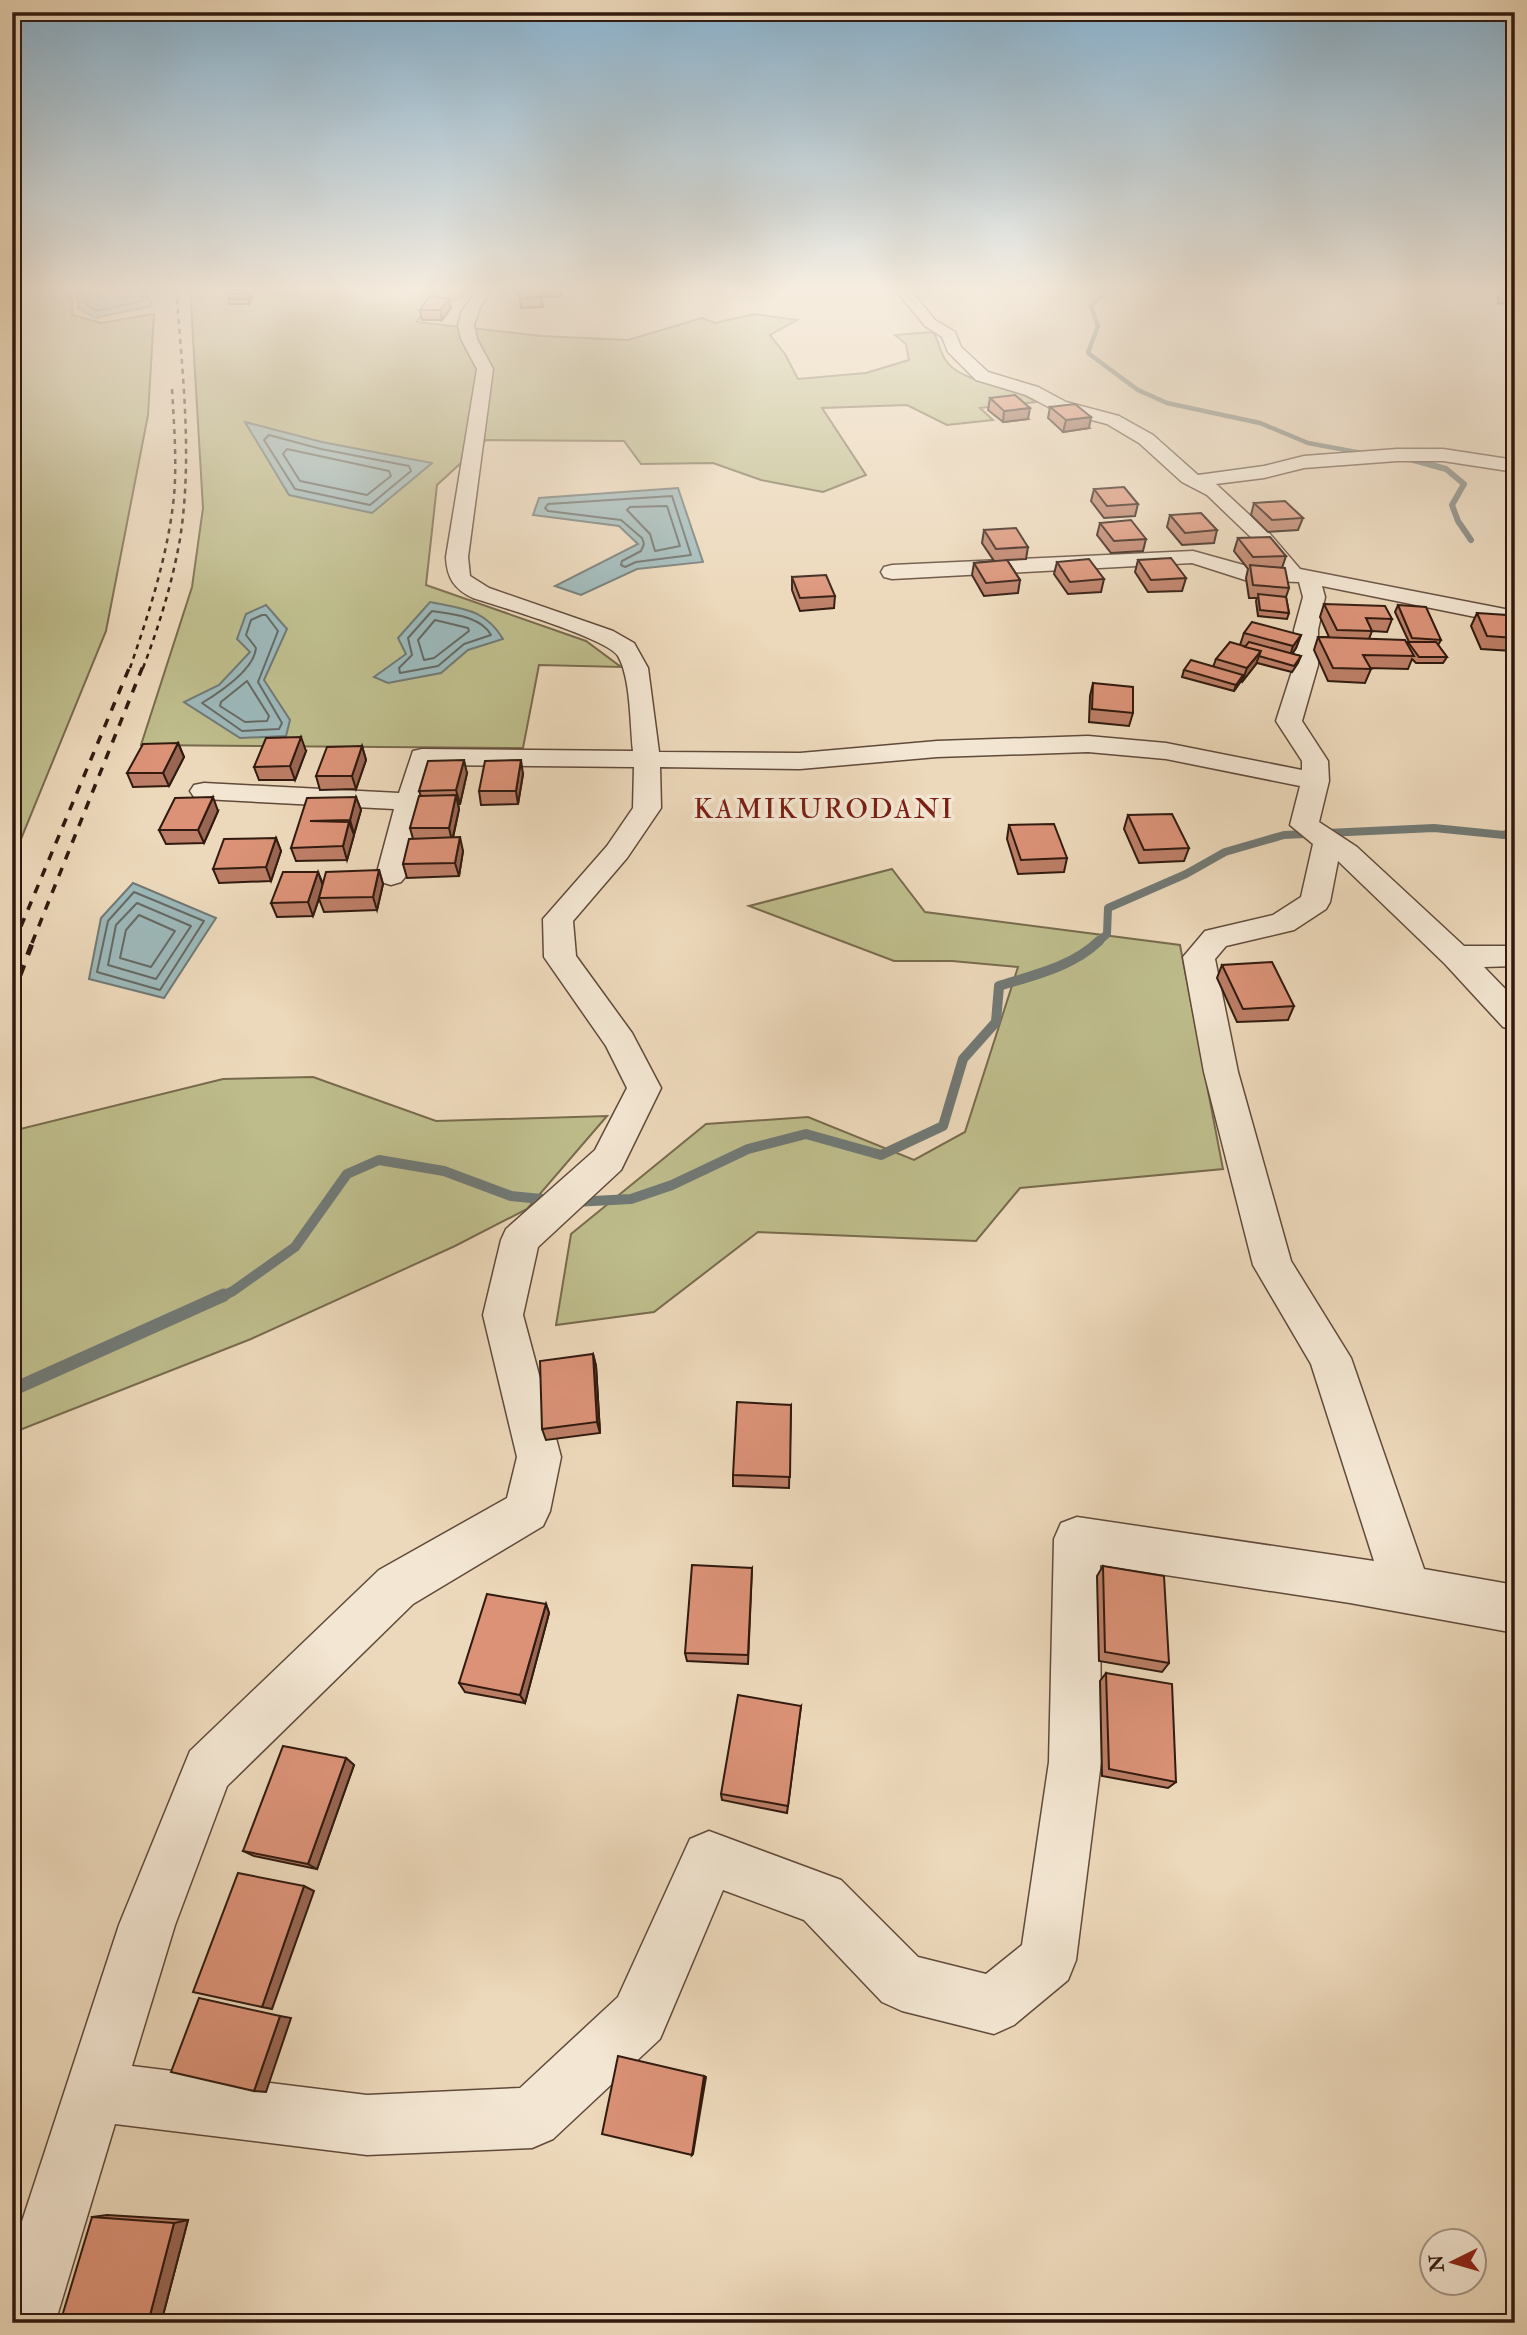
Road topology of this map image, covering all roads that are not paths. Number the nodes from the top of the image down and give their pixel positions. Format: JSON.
{"nodes":[{"id":1,"x":481,"y":396,"type":"edge"},
{"id":2,"x":1041,"y":396,"type":"edge"},
{"id":3,"x":1515,"y":466,"type":"edge"},
{"id":4,"x":1195,"y":481,"type":"junction"},
{"id":5,"x":892,"y":572,"type":"dead end"},
{"id":6,"x":1301,"y":577,"type":"junction"},
{"id":7,"x":1515,"y":618,"type":"edge"},
{"id":8,"x":647,"y":761,"type":"junction"},
{"id":9,"x":1315,"y":781,"type":"junction"},
{"id":10,"x":204,"y":791,"type":"dead end"},
{"id":11,"x":411,"y":802,"type":"junction"},
{"id":12,"x":1328,"y":841,"type":"junction"},
{"id":13,"x":391,"y":876,"type":"dead end"},
{"id":14,"x":1515,"y":956,"type":"edge"},
{"id":15,"x":1456,"y":957,"type":"junction"},
{"id":16,"x":1515,"y":1019,"type":"edge"},
{"id":17,"x":1407,"y":1590,"type":"junction"},
{"id":18,"x":1515,"y":1609,"type":"edge"},
{"id":19,"x":94,"y":2091,"type":"junction"},
{"id":20,"x":22,"y":2323,"type":"edge"}],
"edges":[{"from":1,"to":8,"type":"street"},
{"from":2,"to":4,"type":"street"},
{"from":3,"to":4,"type":"street"},
{"from":4,"to":6,"type":"street"},
{"from":5,"to":6,"type":"street"},
{"from":6,"to":7,"type":"street"},
{"from":6,"to":9,"type":"street"},
{"from":8,"to":9,"type":"street"},
{"from":8,"to":11,"type":"street"},
{"from":8,"to":19,"type":"street"},
{"from":9,"to":12,"type":"street"},
{"from":10,"to":11,"type":"street"},
{"from":11,"to":13,"type":"street"},
{"from":12,"to":15,"type":"street"},
{"from":12,"to":17,"type":"street"},
{"from":14,"to":15,"type":"street"},
{"from":15,"to":16,"type":"street"},
{"from":17,"to":18,"type":"street"},
{"from":17,"to":19,"type":"street"},
{"from":19,"to":20,"type":"street"}]}
